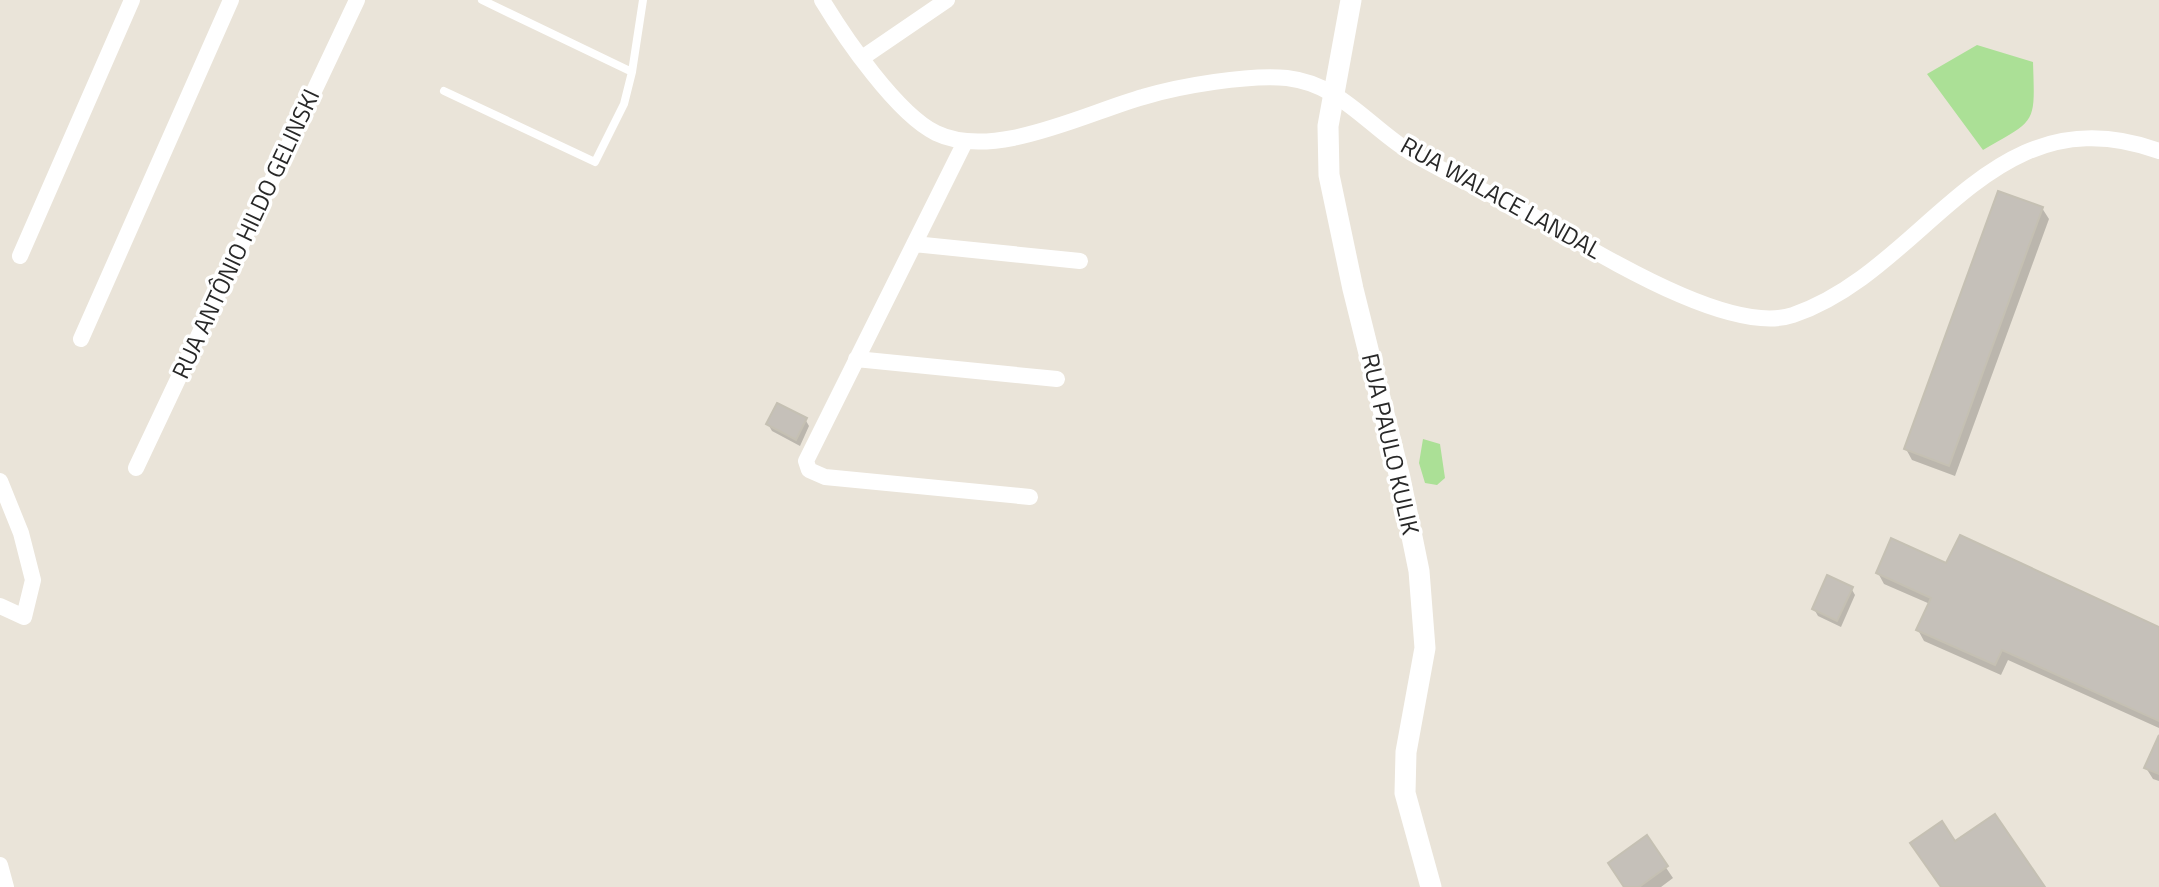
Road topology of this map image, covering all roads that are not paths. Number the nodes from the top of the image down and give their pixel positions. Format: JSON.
{"nodes":[{"id":1,"x":132,"y":0,"type":"edge"},
{"id":2,"x":231,"y":0,"type":"edge"},
{"id":3,"x":357,"y":0,"type":"edge"},
{"id":4,"x":482,"y":0,"type":"edge"},
{"id":5,"x":643,"y":0,"type":"edge"},
{"id":6,"x":822,"y":0,"type":"edge"},
{"id":7,"x":947,"y":0,"type":"edge"},
{"id":8,"x":1351,"y":0,"type":"edge"},
{"id":9,"x":862,"y":58,"type":"junction"},
{"id":10,"x":632,"y":72,"type":"junction"},
{"id":11,"x":444,"y":91,"type":"dead end"},
{"id":12,"x":1334,"y":92,"type":"junction"},
{"id":13,"x":965,"y":142,"type":"junction"},
{"id":14,"x":2159,"y":151,"type":"edge"},
{"id":15,"x":914,"y":244,"type":"junction"},
{"id":16,"x":20,"y":256,"type":"dead end"},
{"id":17,"x":1080,"y":261,"type":"dead end"},
{"id":18,"x":80,"y":339,"type":"dead end"},
{"id":19,"x":856,"y":359,"type":"junction"},
{"id":20,"x":1056,"y":379,"type":"dead end"},
{"id":21,"x":136,"y":468,"type":"dead end"},
{"id":22,"x":0,"y":481,"type":"edge"},
{"id":23,"x":1030,"y":497,"type":"dead end"},
{"id":24,"x":0,"y":606,"type":"edge"},
{"id":25,"x":0,"y":865,"type":"edge"},
{"id":26,"x":0,"y":884,"type":"edge"},
{"id":27,"x":5,"y":887,"type":"edge"},
{"id":28,"x":1431,"y":887,"type":"edge"}],
"edges":[{"from":1,"to":16,"type":"street"},
{"from":2,"to":18,"type":"street"},
{"from":3,"to":21,"type":"street","name":"RUA ANTÔNIO HILDO GELINSKI"},
{"from":4,"to":10,"type":"lane"},
{"from":5,"to":10,"type":"lane"},
{"from":6,"to":9,"type":"street","name":"RUA WALACE LANDAL"},
{"from":7,"to":9,"type":"street"},
{"from":8,"to":12,"type":"street","name":"RUA PAULO KULIK"},
{"from":9,"to":13,"type":"street","name":"RUA WALACE LANDAL"},
{"from":10,"to":11,"type":"lane"},
{"from":12,"to":13,"type":"street","name":"RUA WALACE LANDAL"},
{"from":12,"to":14,"type":"street","name":"RUA WALACE LANDAL"},
{"from":12,"to":28,"type":"street","name":"RUA PAULO KULIK"},
{"from":13,"to":15,"type":"street"},
{"from":15,"to":17,"type":"street"},
{"from":15,"to":19,"type":"street"},
{"from":19,"to":20,"type":"street"},
{"from":19,"to":23,"type":"street"},
{"from":22,"to":24,"type":"street"},
{"from":25,"to":27,"type":"street"},
{"from":26,"to":27,"type":"street"}]}
